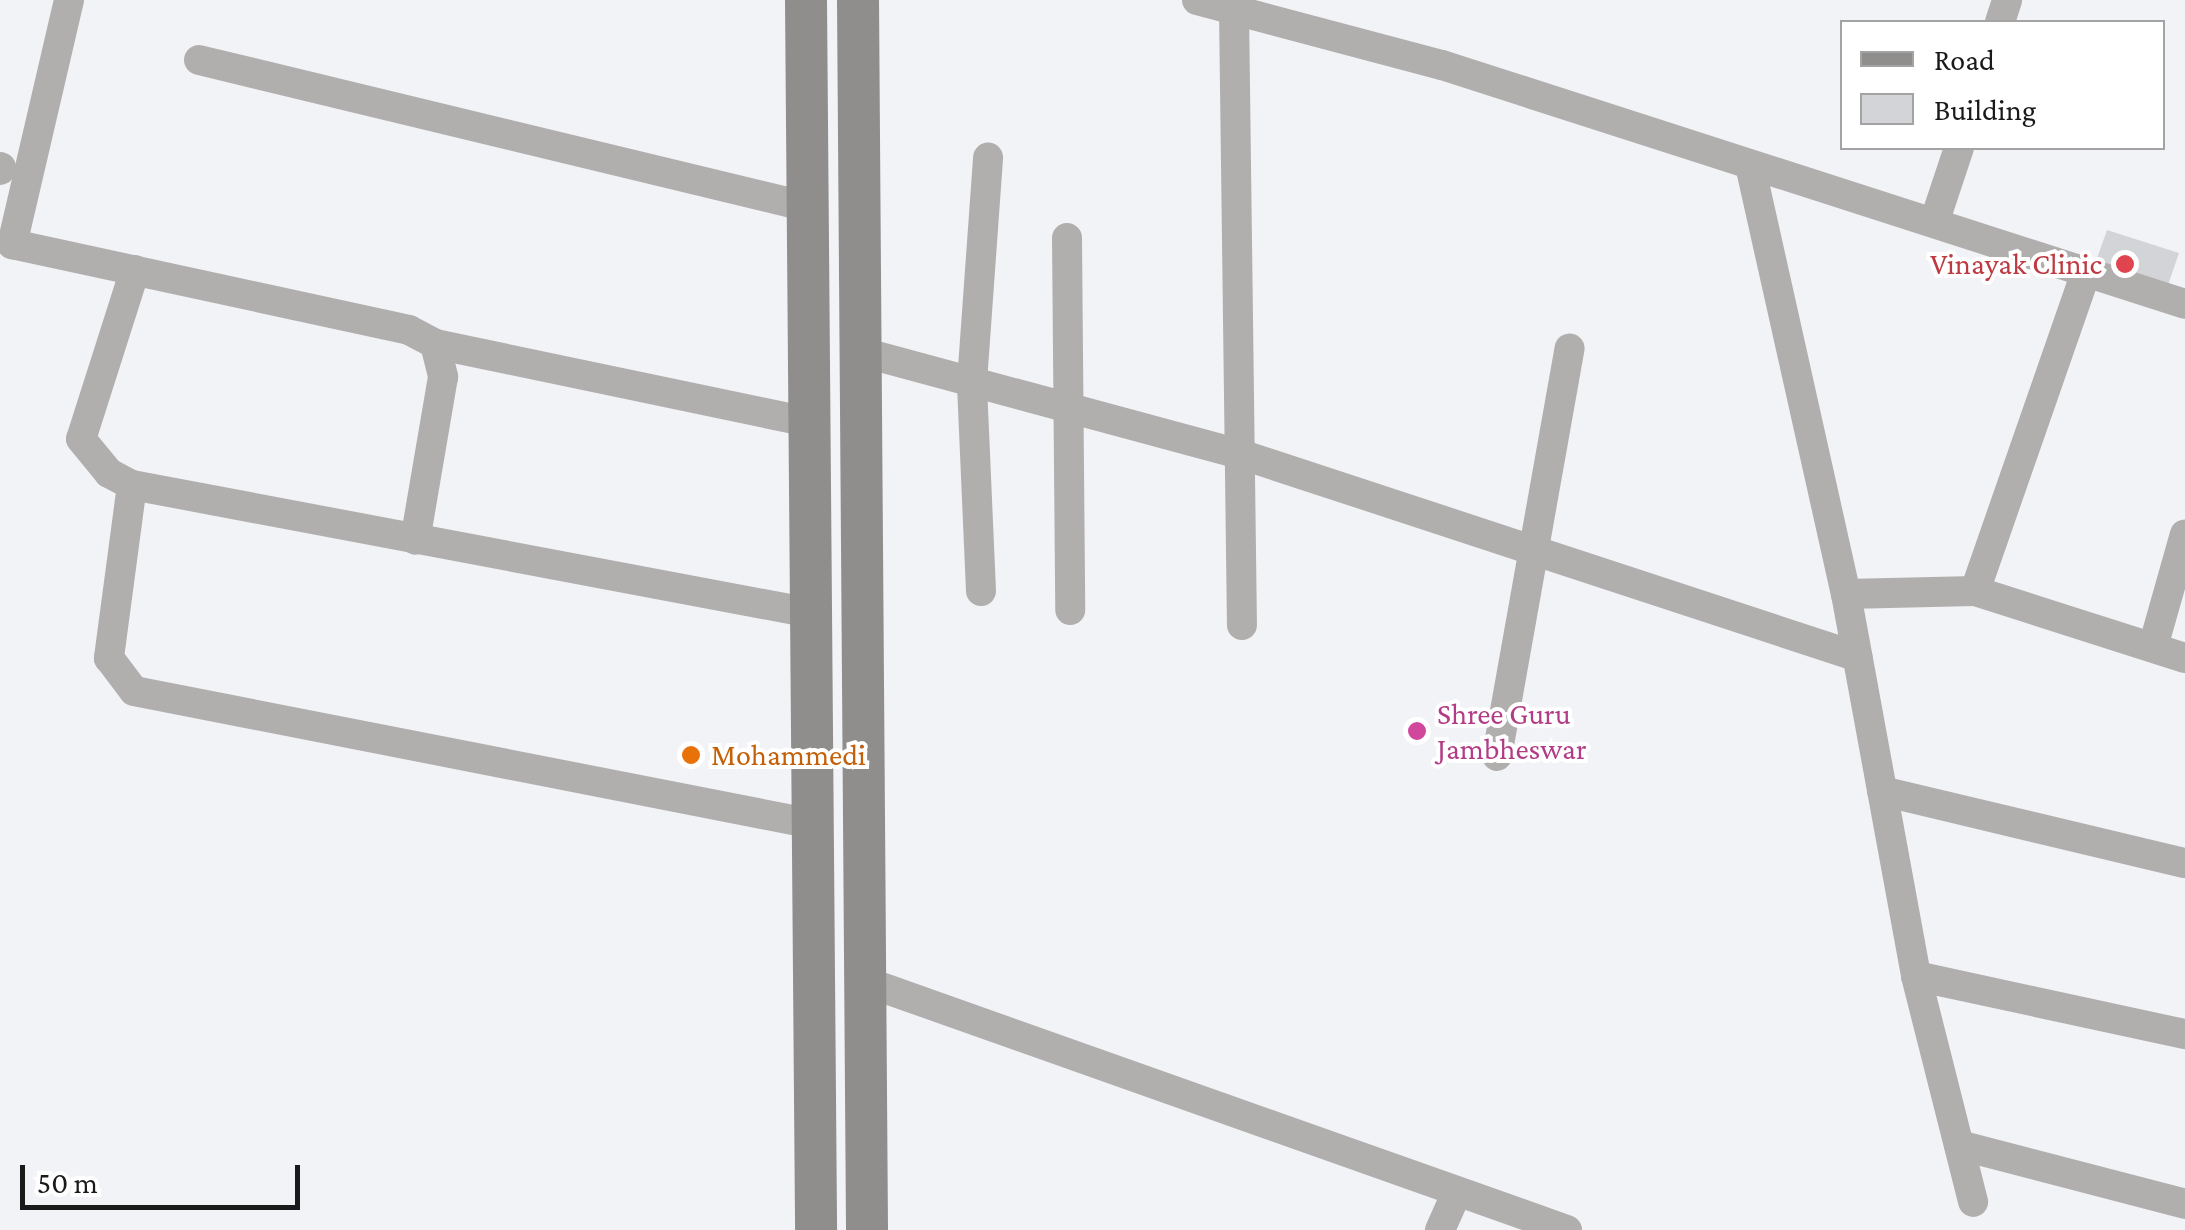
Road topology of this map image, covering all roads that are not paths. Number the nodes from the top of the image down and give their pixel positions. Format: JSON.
{"nodes":[{"id":1,"x":69,"y":0,"type":"edge"},
{"id":2,"x":806,"y":0,"type":"edge"},
{"id":3,"x":858,"y":0,"type":"edge"},
{"id":4,"x":1197,"y":0,"type":"edge"},
{"id":5,"x":1234,"y":9,"type":"junction"},
{"id":6,"x":200,"y":60,"type":"dead end"},
{"id":7,"x":1958,"y":150,"type":"edge"},
{"id":8,"x":988,"y":158,"type":"dead end"},
{"id":9,"x":1750,"y":165,"type":"junction"},
{"id":10,"x":808,"y":208,"type":"junction"},
{"id":11,"x":1935,"y":220,"type":"junction"},
{"id":12,"x":5,"y":233,"type":"edge"},
{"id":13,"x":1067,"y":238,"type":"dead end"},
{"id":14,"x":135,"y":270,"type":"junction"},
{"id":15,"x":2086,"y":273,"type":"junction"},
{"id":16,"x":2185,"y":304,"type":"edge"},
{"id":17,"x":435,"y":344,"type":"junction"},
{"id":18,"x":1570,"y":348,"type":"dead end"},
{"id":19,"x":858,"y":351,"type":"junction"},
{"id":20,"x":972,"y":382,"type":"junction"},
{"id":21,"x":1070,"y":408,"type":"junction"},
{"id":22,"x":809,"y":422,"type":"junction"},
{"id":23,"x":1240,"y":454,"type":"junction"},
{"id":24,"x":132,"y":485,"type":"junction"},
{"id":25,"x":2185,"y":534,"type":"edge"},
{"id":26,"x":415,"y":540,"type":"junction"},
{"id":27,"x":1538,"y":552,"type":"junction"},
{"id":28,"x":981,"y":591,"type":"dead end"},
{"id":29,"x":1975,"y":591,"type":"junction"},
{"id":30,"x":1846,"y":594,"type":"junction"},
{"id":31,"x":1070,"y":610,"type":"dead end"},
{"id":32,"x":811,"y":613,"type":"junction"},
{"id":33,"x":1242,"y":626,"type":"dead end"},
{"id":34,"x":2153,"y":647,"type":"junction"},
{"id":35,"x":1858,"y":656,"type":"junction"},
{"id":36,"x":2185,"y":658,"type":"edge"},
{"id":37,"x":1498,"y":756,"type":"dead end"},
{"id":38,"x":1882,"y":791,"type":"junction"},
{"id":39,"x":813,"y":824,"type":"junction"},
{"id":40,"x":2185,"y":862,"type":"edge"},
{"id":41,"x":1916,"y":976,"type":"junction"},
{"id":42,"x":860,"y":980,"type":"junction"},
{"id":43,"x":2185,"y":1034,"type":"edge"},
{"id":44,"x":1959,"y":1145,"type":"junction"},
{"id":45,"x":1456,"y":1194,"type":"junction"},
{"id":46,"x":1973,"y":1202,"type":"dead end"},
{"id":47,"x":2185,"y":1204,"type":"edge"},
{"id":48,"x":816,"y":1230,"type":"edge"},
{"id":49,"x":867,"y":1230,"type":"edge"},
{"id":50,"x":1440,"y":1230,"type":"edge"},
{"id":51,"x":1568,"y":1230,"type":"edge"}],
"edges":[{"from":1,"to":12,"type":"street"},
{"from":2,"to":10,"type":"street"},
{"from":3,"to":19,"type":"street"},
{"from":4,"to":5,"type":"street"},
{"from":5,"to":9,"type":"street"},
{"from":5,"to":23,"type":"street"},
{"from":6,"to":10,"type":"street"},
{"from":7,"to":11,"type":"street"},
{"from":8,"to":20,"type":"street"},
{"from":9,"to":11,"type":"street"},
{"from":9,"to":30,"type":"street"},
{"from":10,"to":22,"type":"street"},
{"from":11,"to":15,"type":"street"},
{"from":12,"to":14,"type":"street"},
{"from":13,"to":21,"type":"street"},
{"from":14,"to":17,"type":"street"},
{"from":14,"to":24,"type":"street"},
{"from":15,"to":16,"type":"street"},
{"from":15,"to":29,"type":"street"},
{"from":17,"to":22,"type":"street"},
{"from":17,"to":26,"type":"street"},
{"from":18,"to":27,"type":"street"},
{"from":19,"to":20,"type":"street"},
{"from":19,"to":42,"type":"street"},
{"from":20,"to":21,"type":"street"},
{"from":20,"to":28,"type":"street"},
{"from":21,"to":23,"type":"street"},
{"from":21,"to":31,"type":"street"},
{"from":22,"to":32,"type":"street"},
{"from":23,"to":27,"type":"street"},
{"from":23,"to":33,"type":"street"},
{"from":24,"to":26,"type":"street"},
{"from":24,"to":39,"type":"street"},
{"from":25,"to":34,"type":"street"},
{"from":26,"to":32,"type":"street"},
{"from":27,"to":35,"type":"street"},
{"from":27,"to":37,"type":"street"},
{"from":29,"to":30,"type":"street"},
{"from":29,"to":34,"type":"street"},
{"from":30,"to":35,"type":"street"},
{"from":32,"to":39,"type":"street"},
{"from":34,"to":36,"type":"street"},
{"from":35,"to":38,"type":"street"},
{"from":38,"to":40,"type":"street"},
{"from":38,"to":41,"type":"street"},
{"from":39,"to":48,"type":"street"},
{"from":41,"to":43,"type":"street"},
{"from":41,"to":44,"type":"street"},
{"from":42,"to":45,"type":"street"},
{"from":42,"to":49,"type":"street"},
{"from":44,"to":46,"type":"street"},
{"from":44,"to":47,"type":"street"},
{"from":45,"to":50,"type":"street"},
{"from":45,"to":51,"type":"street"}]}
